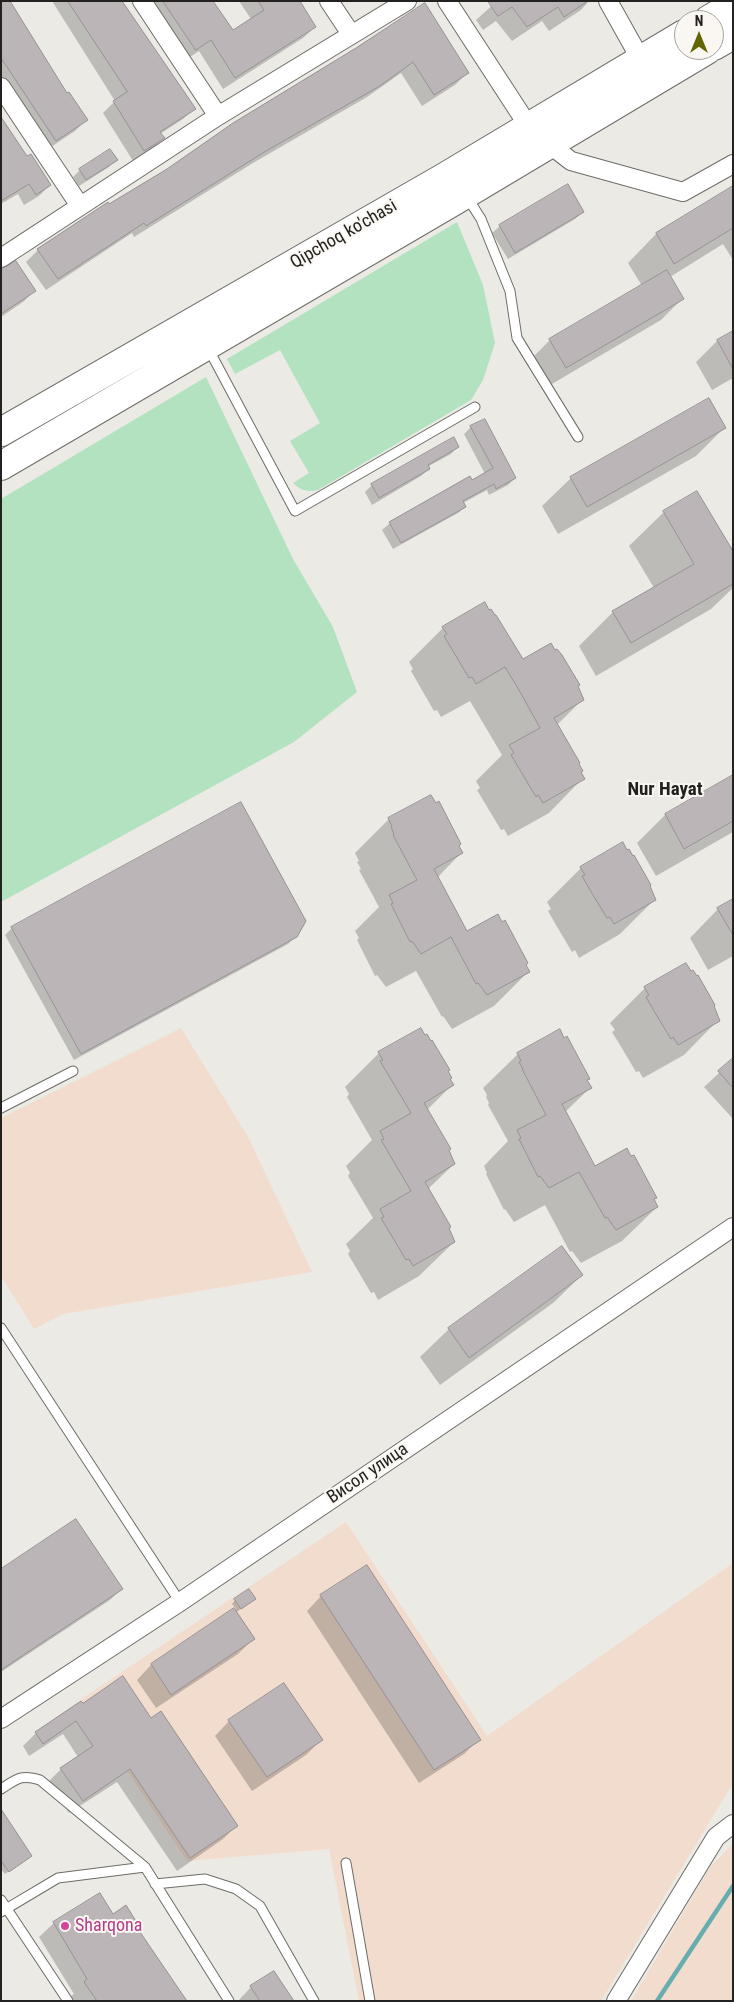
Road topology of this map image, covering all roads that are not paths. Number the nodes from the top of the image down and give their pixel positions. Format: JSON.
{"nodes":[{"id":1,"x":142,"y":1,"type":"edge"},
{"id":2,"x":329,"y":1,"type":"edge"},
{"id":3,"x":407,"y":1,"type":"edge"},
{"id":4,"x":447,"y":1,"type":"edge"},
{"id":5,"x":608,"y":1,"type":"edge"},
{"id":6,"x":351,"y":34,"type":"junction"},
{"id":7,"x":674,"y":40,"type":"edge"},
{"id":8,"x":641,"y":60,"type":"junction"},
{"id":9,"x":687,"y":60,"type":"edge"},
{"id":10,"x":1,"y":87,"type":"edge"},
{"id":11,"x":218,"y":116,"type":"junction"},
{"id":12,"x":539,"y":136,"type":"junction"},
{"id":13,"x":733,"y":164,"type":"edge"},
{"id":14,"x":456,"y":190,"type":"junction"},
{"id":15,"x":80,"y":206,"type":"junction"},
{"id":16,"x":1,"y":258,"type":"edge"},
{"id":17,"x":207,"y":346,"type":"junction"},
{"id":18,"x":475,"y":407,"type":"dead end"},
{"id":19,"x":1,"y":432,"type":"edge"},
{"id":20,"x":578,"y":437,"type":"dead end"},
{"id":21,"x":1,"y":466,"type":"edge"},
{"id":22,"x":73,"y":1071,"type":"dead end"},
{"id":23,"x":1,"y":1108,"type":"edge"},
{"id":24,"x":733,"y":1227,"type":"edge"},
{"id":25,"x":1,"y":1328,"type":"edge"},
{"id":26,"x":180,"y":1602,"type":"junction"},
{"id":27,"x":1,"y":1718,"type":"edge"},
{"id":28,"x":1,"y":1789,"type":"edge"},
{"id":29,"x":733,"y":1824,"type":"edge"},
{"id":30,"x":346,"y":1864,"type":"dead end"},
{"id":31,"x":145,"y":1867,"type":"junction"},
{"id":32,"x":155,"y":1884,"type":"junction"},
{"id":33,"x":1,"y":1900,"type":"edge"},
{"id":34,"x":4,"y":1910,"type":"edge"},
{"id":35,"x":68,"y":2001,"type":"edge"},
{"id":36,"x":229,"y":2001,"type":"edge"},
{"id":37,"x":314,"y":2001,"type":"edge"},
{"id":38,"x":370,"y":2001,"type":"edge"},
{"id":39,"x":616,"y":2001,"type":"edge"}],
"edges":[{"from":1,"to":11,"type":"street"},
{"from":2,"to":6,"type":"street"},
{"from":3,"to":6,"type":"street"},
{"from":4,"to":12,"type":"street"},
{"from":5,"to":8,"type":"street"},
{"from":6,"to":11,"type":"street"},
{"from":7,"to":8,"type":"main road","name":"Qipchoq ko'chasi"},
{"from":8,"to":12,"type":"main road","name":"Qipchoq ko'chasi"},
{"from":9,"to":12,"type":"main road","name":"Qipchoq ko'chasi"},
{"from":10,"to":15,"type":"street"},
{"from":11,"to":15,"type":"street"},
{"from":12,"to":13,"type":"street"},
{"from":12,"to":14,"type":"main road","name":"Qipchoq ko'chasi"},
{"from":14,"to":17,"type":"main road","name":"Qipchoq ko'chasi"},
{"from":14,"to":19,"type":"main road","name":"Qipchoq ko'chasi"},
{"from":14,"to":20,"type":"lane"},
{"from":15,"to":16,"type":"street"},
{"from":17,"to":18,"type":"lane"},
{"from":17,"to":21,"type":"main road","name":"Qipchoq ko'chasi"},
{"from":22,"to":23,"type":"lane"},
{"from":24,"to":26,"type":"street","name":"Висол улица"},
{"from":25,"to":26,"type":"lane"},
{"from":26,"to":27,"type":"street","name":"Висол улица"},
{"from":28,"to":31,"type":"lane"},
{"from":29,"to":39,"type":"street"},
{"from":30,"to":38,"type":"lane"},
{"from":31,"to":32,"type":"lane"},
{"from":31,"to":34,"type":"lane"},
{"from":32,"to":36,"type":"lane"},
{"from":32,"to":37,"type":"lane"},
{"from":33,"to":34,"type":"lane"},
{"from":34,"to":35,"type":"lane"}]}
